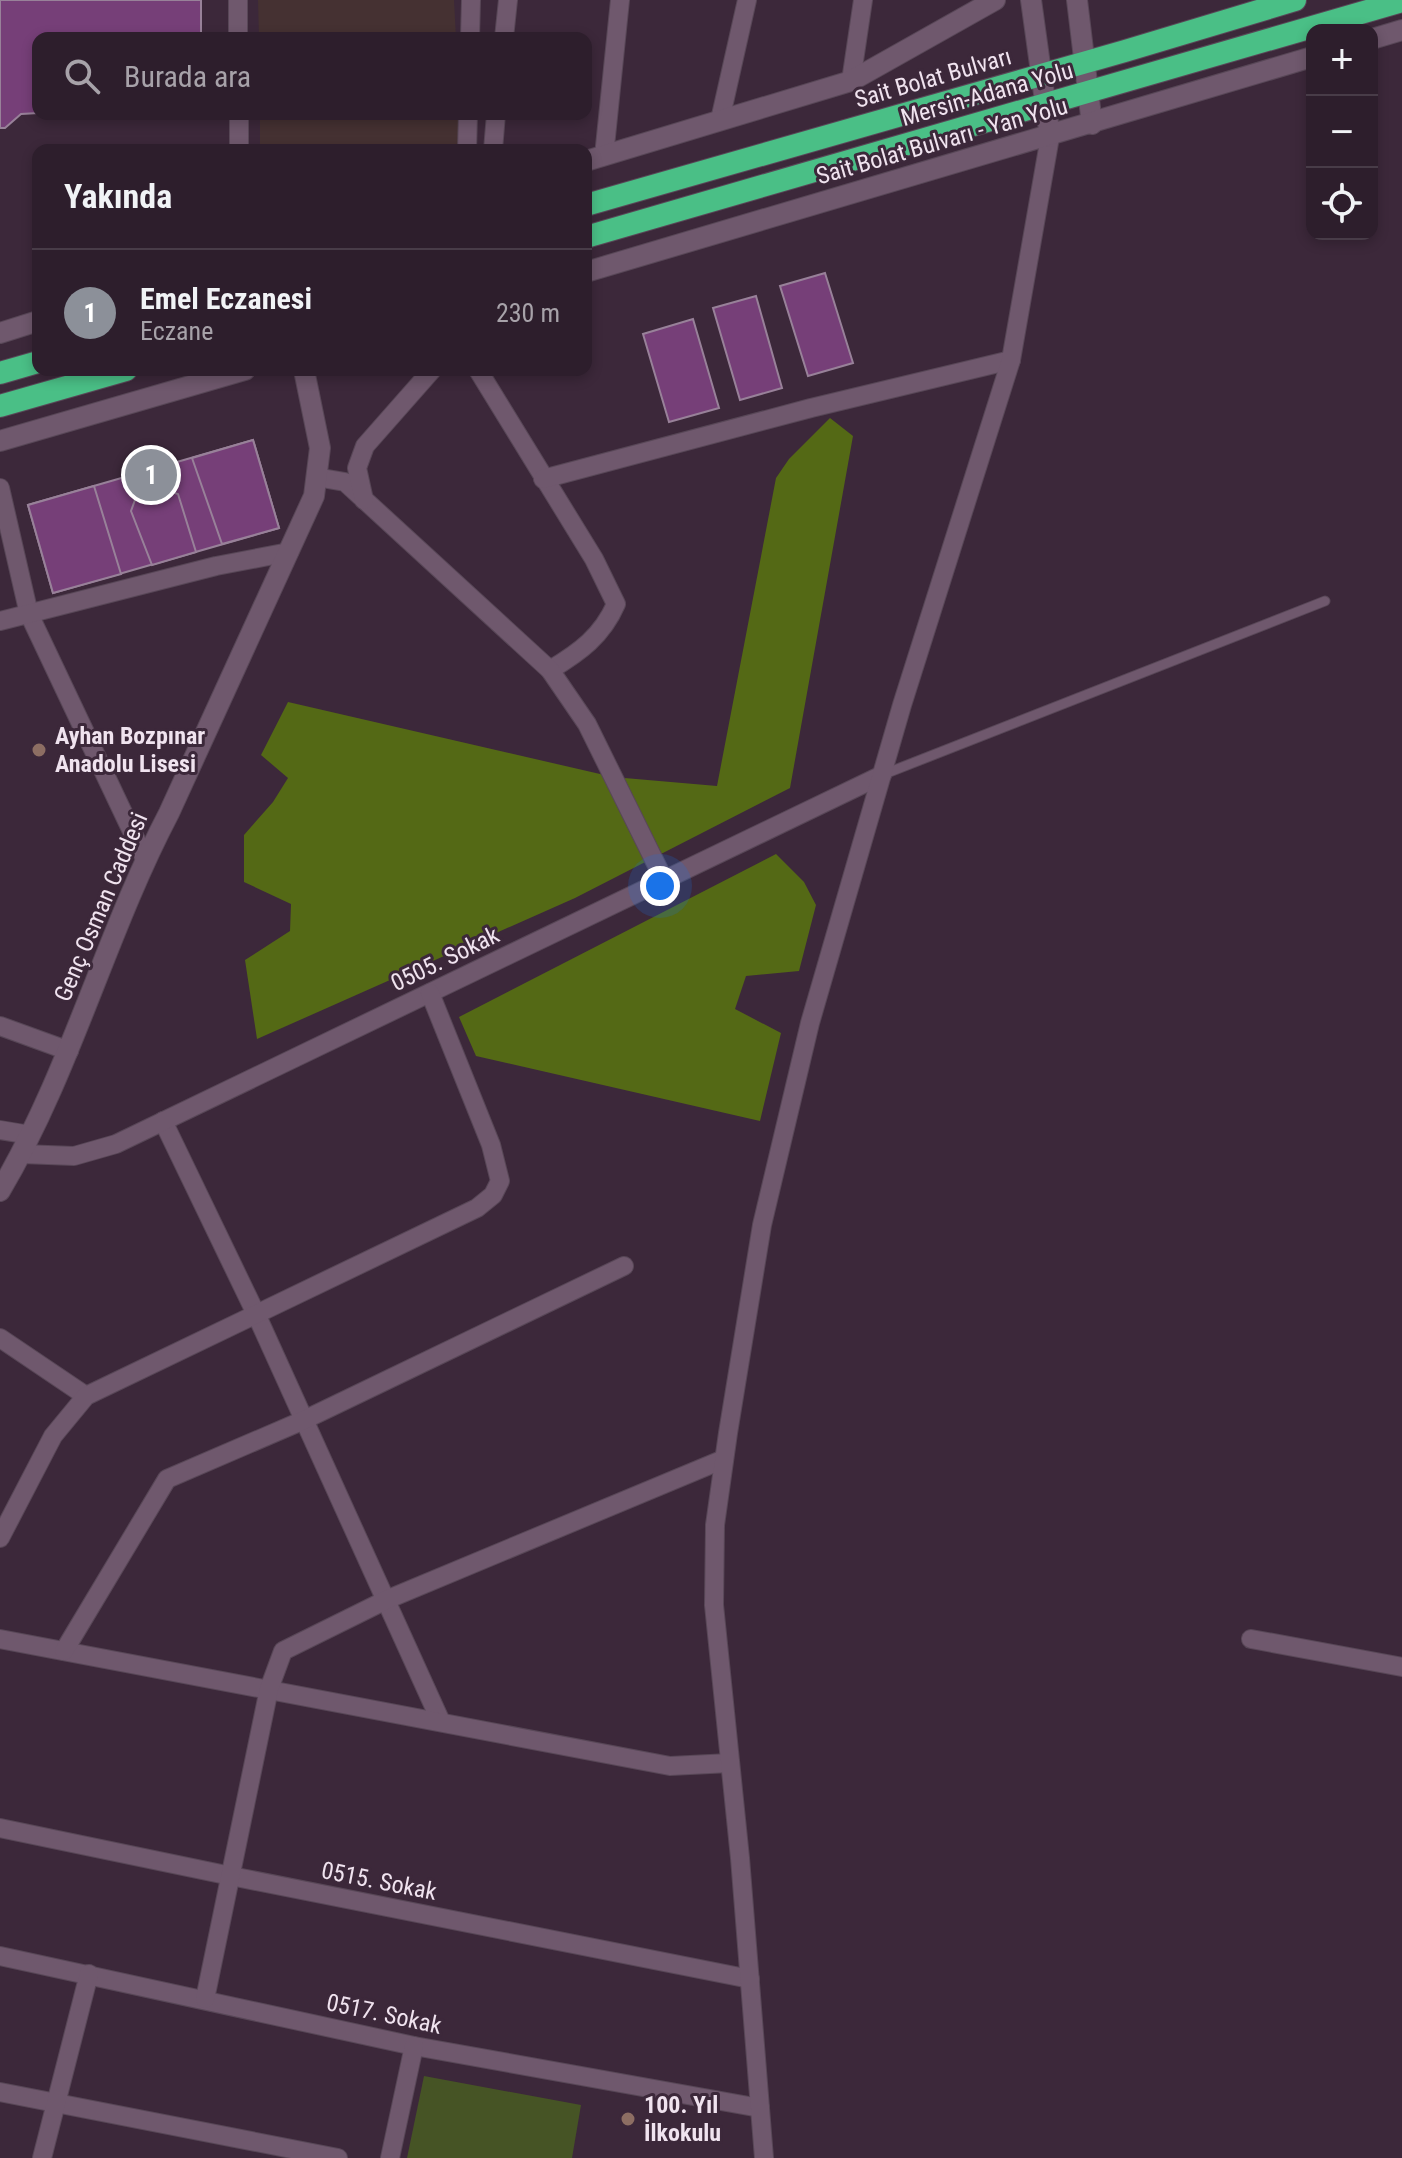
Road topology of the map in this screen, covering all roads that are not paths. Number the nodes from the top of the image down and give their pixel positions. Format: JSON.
{"nodes":[{"id":1,"x":238,"y":0,"type":"edge"},
{"id":2,"x":471,"y":0,"type":"edge"},
{"id":3,"x":508,"y":0,"type":"edge"},
{"id":4,"x":620,"y":0,"type":"edge"},
{"id":5,"x":747,"y":0,"type":"edge"},
{"id":6,"x":863,"y":0,"type":"edge"},
{"id":7,"x":995,"y":0,"type":"edge"},
{"id":8,"x":1031,"y":0,"type":"edge"},
{"id":9,"x":1077,"y":0,"type":"edge"},
{"id":10,"x":1295,"y":0,"type":"edge"},
{"id":11,"x":1402,"y":1,"type":"edge"},
{"id":12,"x":1402,"y":30,"type":"edge"},
{"id":13,"x":238,"y":32,"type":"edge"},
{"id":14,"x":470,"y":32,"type":"edge"},
{"id":15,"x":505,"y":32,"type":"edge"},
{"id":16,"x":1378,"y":37,"type":"edge"},
{"id":17,"x":1306,"y":59,"type":"edge"},
{"id":18,"x":1083,"y":62,"type":"junction"},
{"id":19,"x":1041,"y":74,"type":"junction"},
{"id":20,"x":851,"y":81,"type":"junction"},
{"id":21,"x":1087,"y":93,"type":"junction"},
{"id":22,"x":1046,"y":104,"type":"junction"},
{"id":23,"x":239,"y":120,"type":"edge"},
{"id":24,"x":468,"y":120,"type":"edge"},
{"id":25,"x":496,"y":120,"type":"edge"},
{"id":26,"x":720,"y":120,"type":"junction"},
{"id":27,"x":1092,"y":124,"type":"junction"},
{"id":28,"x":1050,"y":137,"type":"junction"},
{"id":29,"x":239,"y":144,"type":"edge"},
{"id":30,"x":467,"y":144,"type":"edge"},
{"id":31,"x":494,"y":144,"type":"edge"},
{"id":32,"x":595,"y":158,"type":"edge"},
{"id":33,"x":592,"y":203,"type":"edge"},
{"id":34,"x":592,"y":235,"type":"edge"},
{"id":35,"x":592,"y":270,"type":"edge"},
{"id":36,"x":32,"y":323,"type":"edge"},
{"id":37,"x":0,"y":333,"type":"edge"},
{"id":38,"x":1011,"y":360,"type":"junction"},
{"id":39,"x":32,"y":364,"type":"edge"},
{"id":40,"x":0,"y":373,"type":"edge"},
{"id":41,"x":105,"y":376,"type":"edge"},
{"id":42,"x":224,"y":376,"type":"edge"},
{"id":43,"x":305,"y":376,"type":"edge"},
{"id":44,"x":427,"y":376,"type":"edge"},
{"id":45,"x":482,"y":376,"type":"edge"},
{"id":46,"x":0,"y":406,"type":"edge"},
{"id":47,"x":0,"y":441,"type":"edge"},
{"id":48,"x":316,"y":477,"type":"junction"},
{"id":49,"x":543,"y":479,"type":"junction"},
{"id":50,"x":0,"y":488,"type":"edge"},
{"id":51,"x":364,"y":500,"type":"junction"},
{"id":52,"x":289,"y":552,"type":"junction"},
{"id":53,"x":1325,"y":601,"type":"dead end"},
{"id":54,"x":29,"y":614,"type":"junction"},
{"id":55,"x":0,"y":621,"type":"edge"},
{"id":56,"x":550,"y":670,"type":"junction"},
{"id":57,"x":882,"y":775,"type":"junction"},
{"id":58,"x":145,"y":859,"type":"junction"},
{"id":59,"x":664,"y":880,"type":"junction"},
{"id":60,"x":430,"y":993,"type":"junction"},
{"id":61,"x":0,"y":1026,"type":"edge"},
{"id":62,"x":69,"y":1051,"type":"junction"},
{"id":63,"x":163,"y":1121,"type":"junction"},
{"id":64,"x":0,"y":1130,"type":"edge"},
{"id":65,"x":26,"y":1145,"type":"junction"},
{"id":66,"x":0,"y":1191,"type":"edge"},
{"id":67,"x":624,"y":1266,"type":"dead end"},
{"id":68,"x":257,"y":1316,"type":"junction"},
{"id":69,"x":0,"y":1338,"type":"edge"},
{"id":70,"x":86,"y":1396,"type":"junction"},
{"id":71,"x":304,"y":1420,"type":"junction"},
{"id":72,"x":724,"y":1459,"type":"junction"},
{"id":73,"x":0,"y":1538,"type":"edge"},
{"id":74,"x":386,"y":1600,"type":"junction"},
{"id":75,"x":0,"y":1639,"type":"edge"},
{"id":76,"x":1251,"y":1639,"type":"dead end"},
{"id":77,"x":64,"y":1651,"type":"junction"},
{"id":78,"x":1402,"y":1667,"type":"edge"},
{"id":79,"x":269,"y":1689,"type":"junction"},
{"id":80,"x":441,"y":1722,"type":"junction"},
{"id":81,"x":730,"y":1763,"type":"junction"},
{"id":82,"x":0,"y":1828,"type":"edge"},
{"id":83,"x":231,"y":1876,"type":"junction"},
{"id":84,"x":0,"y":1956,"type":"edge"},
{"id":85,"x":89,"y":1974,"type":"junction"},
{"id":86,"x":750,"y":1979,"type":"junction"},
{"id":87,"x":205,"y":1999,"type":"junction"},
{"id":88,"x":414,"y":2046,"type":"junction"},
{"id":89,"x":0,"y":2092,"type":"edge"},
{"id":90,"x":56,"y":2103,"type":"junction"},
{"id":91,"x":760,"y":2108,"type":"junction"},
{"id":92,"x":42,"y":2158,"type":"edge"},
{"id":93,"x":338,"y":2158,"type":"edge"},
{"id":94,"x":390,"y":2158,"type":"edge"},
{"id":95,"x":764,"y":2158,"type":"edge"}],
"edges":[{"from":1,"to":13,"type":"street"},
{"from":2,"to":14,"type":"street"},
{"from":3,"to":15,"type":"street"},
{"from":4,"to":32,"type":"street"},
{"from":5,"to":26,"type":"street"},
{"from":6,"to":20,"type":"street"},
{"from":7,"to":20,"type":"street"},
{"from":8,"to":19,"type":"street"},
{"from":9,"to":18,"type":"street"},
{"from":10,"to":18,"type":"highway","name":"Sait Bolat Bulvarı"},
{"from":11,"to":21,"type":"highway","name":"Mersin-Adana Yolu"},
{"from":12,"to":16,"type":"street"},
{"from":17,"to":27,"type":"street","name":"Sait Bolat Bulvarı - Yan Yolu"},
{"from":18,"to":19,"type":"highway","name":"Sait Bolat Bulvarı"},
{"from":18,"to":21,"type":"street"},
{"from":19,"to":22,"type":"street"},
{"from":19,"to":33,"type":"highway","name":"Sait Bolat Bulvarı"},
{"from":20,"to":26,"type":"street"},
{"from":21,"to":22,"type":"highway","name":"Mersin-Adana Yolu"},
{"from":21,"to":27,"type":"street"},
{"from":22,"to":28,"type":"street"},
{"from":22,"to":34,"type":"highway","name":"Mersin-Adana Yolu"},
{"from":23,"to":29,"type":"street"},
{"from":24,"to":30,"type":"street"},
{"from":25,"to":31,"type":"street"},
{"from":26,"to":32,"type":"street"},
{"from":27,"to":28,"type":"street","name":"Sait Bolat Bulvarı - Yan Yolu"},
{"from":28,"to":35,"type":"street","name":"Sait Bolat Bulvarı - Yan Yolu"},
{"from":28,"to":38,"type":"street"},
{"from":36,"to":37,"type":"street"},
{"from":38,"to":49,"type":"street"},
{"from":38,"to":57,"type":"street"},
{"from":39,"to":40,"type":"highway"},
{"from":41,"to":46,"type":"highway"},
{"from":42,"to":47,"type":"street"},
{"from":43,"to":48,"type":"street","name":"Genç Osman Caddesi"},
{"from":44,"to":51,"type":"street"},
{"from":45,"to":49,"type":"street"},
{"from":48,"to":51,"type":"street"},
{"from":48,"to":52,"type":"street","name":"Genç Osman Caddesi"},
{"from":49,"to":56,"type":"street"},
{"from":50,"to":54,"type":"street"},
{"from":51,"to":56,"type":"street"},
{"from":52,"to":54,"type":"street"},
{"from":52,"to":58,"type":"street","name":"Genç Osman Caddesi"},
{"from":53,"to":57,"type":"lane"},
{"from":54,"to":55,"type":"street"},
{"from":54,"to":58,"type":"street"},
{"from":56,"to":59,"type":"street"},
{"from":57,"to":59,"type":"street","name":"0505. Sokak"},
{"from":57,"to":72,"type":"street"},
{"from":58,"to":62,"type":"street","name":"Genç Osman Caddesi"},
{"from":59,"to":60,"type":"street","name":"0505. Sokak"},
{"from":60,"to":63,"type":"street","name":"0505. Sokak"},
{"from":60,"to":68,"type":"street"},
{"from":61,"to":62,"type":"street"},
{"from":62,"to":65,"type":"street","name":"Genç Osman Caddesi"},
{"from":63,"to":65,"type":"street","name":"0505. Sokak"},
{"from":63,"to":68,"type":"street"},
{"from":64,"to":65,"type":"street","name":"0505. Sokak"},
{"from":65,"to":66,"type":"street","name":"Genç Osman Caddesi"},
{"from":67,"to":71,"type":"street"},
{"from":68,"to":70,"type":"street"},
{"from":68,"to":71,"type":"street"},
{"from":69,"to":70,"type":"street"},
{"from":70,"to":73,"type":"street"},
{"from":71,"to":74,"type":"street"},
{"from":71,"to":77,"type":"street"},
{"from":72,"to":74,"type":"street"},
{"from":72,"to":81,"type":"street"},
{"from":74,"to":79,"type":"street"},
{"from":74,"to":80,"type":"street"},
{"from":75,"to":77,"type":"street"},
{"from":76,"to":78,"type":"street"},
{"from":77,"to":79,"type":"street"},
{"from":79,"to":80,"type":"street"},
{"from":79,"to":83,"type":"street"},
{"from":80,"to":81,"type":"street"},
{"from":81,"to":86,"type":"street"},
{"from":82,"to":83,"type":"street","name":"0515. Sokak"},
{"from":83,"to":86,"type":"street","name":"0515. Sokak"},
{"from":83,"to":87,"type":"street"},
{"from":84,"to":85,"type":"street","name":"0517. Sokak"},
{"from":85,"to":87,"type":"street","name":"0517. Sokak"},
{"from":85,"to":90,"type":"street"},
{"from":86,"to":91,"type":"street"},
{"from":87,"to":88,"type":"street","name":"0517. Sokak"},
{"from":88,"to":91,"type":"street","name":"0517. Sokak"},
{"from":88,"to":94,"type":"street"},
{"from":89,"to":90,"type":"street"},
{"from":90,"to":92,"type":"street"},
{"from":90,"to":93,"type":"street"},
{"from":91,"to":95,"type":"street"}]}
